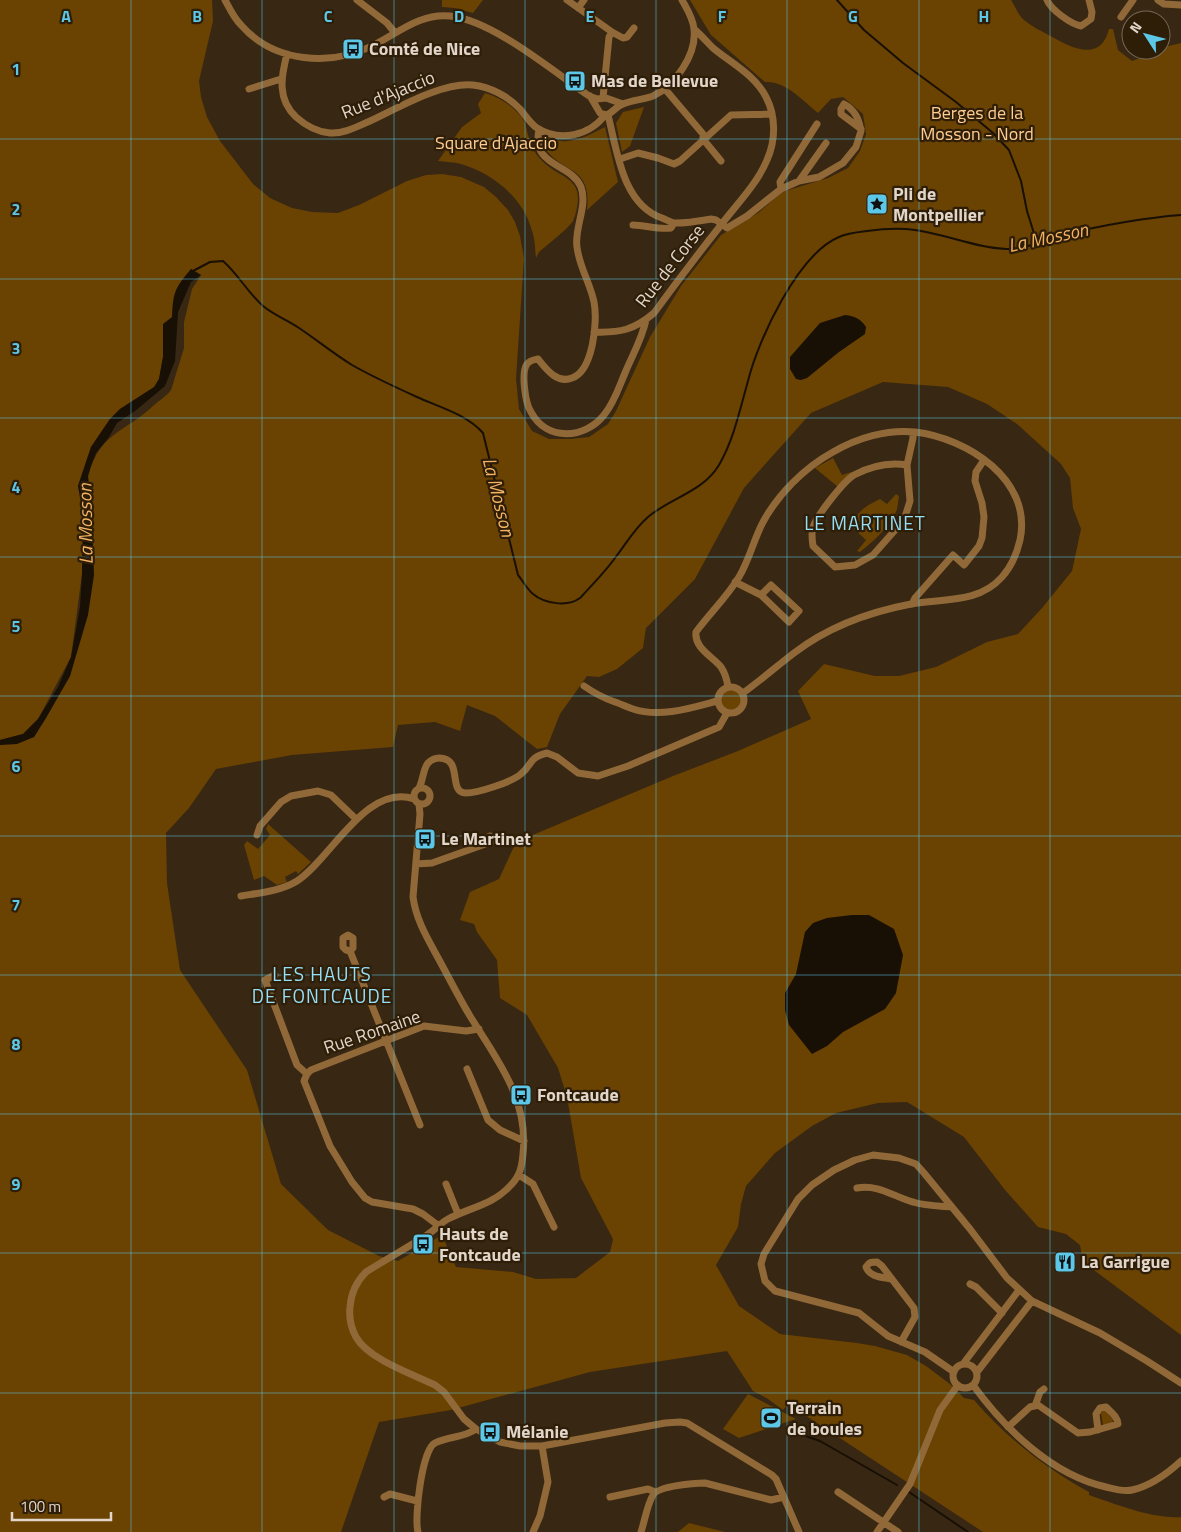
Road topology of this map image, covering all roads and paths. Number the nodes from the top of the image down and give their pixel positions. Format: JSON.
{"nodes":[{"id":1,"x":225,"y":0,"type":"edge"},
{"id":2,"x":357,"y":0,"type":"edge"},
{"id":3,"x":567,"y":0,"type":"edge"},
{"id":4,"x":584,"y":0,"type":"edge"},
{"id":5,"x":682,"y":0,"type":"edge"},
{"id":6,"x":1047,"y":0,"type":"edge"},
{"id":7,"x":1089,"y":0,"type":"edge"},
{"id":8,"x":1158,"y":0,"type":"edge"},
{"id":9,"x":1181,"y":5,"type":"edge"},
{"id":10,"x":578,"y":8,"type":"junction"},
{"id":11,"x":634,"y":28,"type":"dead end"},
{"id":12,"x":694,"y":29,"type":"junction"},
{"id":13,"x":612,"y":32,"type":"junction"},
{"id":14,"x":394,"y":33,"type":"junction"},
{"id":15,"x":287,"y":54,"type":"junction"},
{"id":16,"x":281,"y":79,"type":"junction"},
{"id":17,"x":249,"y":89,"type":"dead end"},
{"id":18,"x":665,"y":89,"type":"junction"},
{"id":19,"x":589,"y":96,"type":"junction"},
{"id":20,"x":605,"y":99,"type":"junction"},
{"id":21,"x":623,"y":104,"type":"junction"},
{"id":22,"x":597,"y":108,"type":"junction"},
{"id":23,"x":609,"y":114,"type":"junction"},
{"id":24,"x":772,"y":114,"type":"junction"},
{"id":25,"x":817,"y":124,"type":"dead end"},
{"id":26,"x":861,"y":129,"type":"dead end"},
{"id":27,"x":539,"y":130,"type":"junction"},
{"id":28,"x":703,"y":139,"type":"junction"},
{"id":29,"x":826,"y":143,"type":"dead end"},
{"id":30,"x":620,"y":160,"type":"junction"},
{"id":31,"x":721,"y":161,"type":"dead end"},
{"id":32,"x":799,"y":181,"type":"junction"},
{"id":33,"x":781,"y":189,"type":"junction"},
{"id":34,"x":674,"y":224,"type":"junction"},
{"id":35,"x":633,"y":225,"type":"dead end"},
{"id":36,"x":721,"y":225,"type":"junction"},
{"id":37,"x":646,"y":320,"type":"junction"},
{"id":38,"x":594,"y":332,"type":"junction"},
{"id":39,"x":913,"y":432,"type":"junction"},
{"id":40,"x":984,"y":460,"type":"junction"},
{"id":41,"x":907,"y":465,"type":"junction"},
{"id":42,"x":735,"y":582,"type":"junction"},
{"id":43,"x":761,"y":595,"type":"junction"},
{"id":44,"x":912,"y":604,"type":"junction"},
{"id":45,"x":584,"y":686,"type":"dead end"},
{"id":46,"x":728,"y":686,"type":"junction"},
{"id":47,"x":743,"y":693,"type":"junction"},
{"id":48,"x":717,"y":701,"type":"junction"},
{"id":49,"x":727,"y":713,"type":"junction"},
{"id":50,"x":422,"y":788,"type":"junction"},
{"id":51,"x":417,"y":801,"type":"junction"},
{"id":52,"x":356,"y":819,"type":"junction"},
{"id":53,"x":257,"y":835,"type":"dead end"},
{"id":54,"x":490,"y":836,"type":"dead end"},
{"id":55,"x":416,"y":864,"type":"junction"},
{"id":56,"x":241,"y":896,"type":"dead end"},
{"id":57,"x":350,"y":951,"type":"dead end"},
{"id":58,"x":275,"y":976,"type":"dead end"},
{"id":59,"x":479,"y":1029,"type":"junction"},
{"id":60,"x":386,"y":1041,"type":"junction"},
{"id":61,"x":467,"y":1069,"type":"dead end"},
{"id":62,"x":306,"y":1074,"type":"junction"},
{"id":63,"x":420,"y":1125,"type":"dead end"},
{"id":64,"x":524,"y":1142,"type":"junction"},
{"id":65,"x":519,"y":1175,"type":"junction"},
{"id":66,"x":446,"y":1184,"type":"dead end"},
{"id":67,"x":857,"y":1188,"type":"dead end"},
{"id":68,"x":952,"y":1207,"type":"junction"},
{"id":69,"x":458,"y":1214,"type":"junction"},
{"id":70,"x":438,"y":1226,"type":"junction"},
{"id":71,"x":554,"y":1227,"type":"dead end"},
{"id":72,"x":891,"y":1279,"type":"dead end"},
{"id":73,"x":970,"y":1284,"type":"dead end"},
{"id":74,"x":1019,"y":1290,"type":"junction"},
{"id":75,"x":1032,"y":1301,"type":"junction"},
{"id":76,"x":1002,"y":1312,"type":"junction"},
{"id":77,"x":901,"y":1342,"type":"junction"},
{"id":78,"x":963,"y":1364,"type":"junction"},
{"id":79,"x":954,"y":1372,"type":"junction"},
{"id":80,"x":977,"y":1372,"type":"junction"},
{"id":81,"x":1181,"y":1383,"type":"edge"},
{"id":82,"x":958,"y":1385,"type":"junction"},
{"id":83,"x":973,"y":1385,"type":"junction"},
{"id":84,"x":1044,"y":1388,"type":"dead end"},
{"id":85,"x":1035,"y":1406,"type":"junction"},
{"id":86,"x":1008,"y":1427,"type":"junction"},
{"id":87,"x":476,"y":1430,"type":"junction"},
{"id":88,"x":1098,"y":1430,"type":"dead end"},
{"id":89,"x":542,"y":1446,"type":"junction"},
{"id":90,"x":1181,"y":1461,"type":"edge"},
{"id":91,"x":655,"y":1492,"type":"junction"},
{"id":92,"x":838,"y":1492,"type":"dead end"},
{"id":93,"x":384,"y":1497,"type":"dead end"},
{"id":94,"x":610,"y":1497,"type":"dead end"},
{"id":95,"x":784,"y":1497,"type":"junction"},
{"id":96,"x":417,"y":1501,"type":"junction"},
{"id":97,"x":884,"y":1523,"type":"junction"},
{"id":98,"x":418,"y":1532,"type":"edge"},
{"id":99,"x":533,"y":1532,"type":"edge"},
{"id":100,"x":642,"y":1532,"type":"edge"},
{"id":101,"x":799,"y":1532,"type":"edge"},
{"id":102,"x":877,"y":1532,"type":"edge"},
{"id":103,"x":898,"y":1532,"type":"edge"}],
"edges":[{"from":1,"to":15,"type":"street"},
{"from":2,"to":14,"type":"street"},
{"from":3,"to":10,"type":"street"},
{"from":4,"to":10,"type":"street"},
{"from":5,"to":12,"type":"street"},
{"from":6,"to":7,"type":"street"},
{"from":8,"to":9,"type":"street"},
{"from":10,"to":13,"type":"street"},
{"from":11,"to":13,"type":"street"},
{"from":12,"to":18,"type":"street"},
{"from":12,"to":24,"type":"street"},
{"from":13,"to":20,"type":"street"},
{"from":14,"to":15,"type":"street"},
{"from":14,"to":19,"type":"street"},
{"from":15,"to":16,"type":"street","name":"Rue d'Ajaccio"},
{"from":16,"to":17,"type":"street"},
{"from":16,"to":27,"type":"street","name":"Rue d'Ajaccio"},
{"from":18,"to":21,"type":"street"},
{"from":18,"to":28,"type":"street"},
{"from":19,"to":20,"type":"street"},
{"from":19,"to":22,"type":"street"},
{"from":20,"to":21,"type":"street"},
{"from":20,"to":22,"type":"street"},
{"from":20,"to":23,"type":"street"},
{"from":21,"to":23,"type":"street"},
{"from":22,"to":23,"type":"street"},
{"from":23,"to":27,"type":"street"},
{"from":23,"to":30,"type":"street"},
{"from":24,"to":28,"type":"street"},
{"from":24,"to":36,"type":"street","name":"Rue de Corse"},
{"from":25,"to":33,"type":"street"},
{"from":26,"to":32,"type":"street"},
{"from":27,"to":38,"type":"street"},
{"from":28,"to":30,"type":"street"},
{"from":28,"to":31,"type":"street"},
{"from":29,"to":32,"type":"street"},
{"from":30,"to":34,"type":"street"},
{"from":32,"to":33,"type":"street"},
{"from":33,"to":36,"type":"street"},
{"from":34,"to":35,"type":"street"},
{"from":34,"to":36,"type":"street"},
{"from":36,"to":37,"type":"street","name":"Rue de Corse"},
{"from":37,"to":38,"type":"street"},
{"from":37,"to":38,"type":"street","name":"Rue de Corse"},
{"from":39,"to":40,"type":"street"},
{"from":39,"to":41,"type":"street"},
{"from":39,"to":42,"type":"street"},
{"from":40,"to":44,"type":"street"},
{"from":40,"to":44,"type":"street"},
{"from":41,"to":41,"type":"street"},
{"from":42,"to":43,"type":"street"},
{"from":42,"to":46,"type":"street"},
{"from":43,"to":43,"type":"street"},
{"from":44,"to":47,"type":"street"},
{"from":45,"to":48,"type":"street"},
{"from":46,"to":47,"type":"street"},
{"from":46,"to":48,"type":"street"},
{"from":47,"to":49,"type":"street"},
{"from":48,"to":49,"type":"street"},
{"from":49,"to":50,"type":"street"},
{"from":50,"to":51,"type":"street"},
{"from":50,"to":51,"type":"street"},
{"from":51,"to":52,"type":"street"},
{"from":51,"to":55,"type":"street"},
{"from":52,"to":53,"type":"street"},
{"from":52,"to":56,"type":"street"},
{"from":54,"to":55,"type":"street"},
{"from":55,"to":59,"type":"street"},
{"from":57,"to":60,"type":"street"},
{"from":58,"to":62,"type":"street"},
{"from":59,"to":60,"type":"street","name":"Rue Romaine"},
{"from":59,"to":64,"type":"street"},
{"from":60,"to":62,"type":"street","name":"Rue Romaine"},
{"from":60,"to":63,"type":"street"},
{"from":61,"to":64,"type":"street"},
{"from":62,"to":70,"type":"street"},
{"from":64,"to":65,"type":"street"},
{"from":65,"to":69,"type":"street"},
{"from":65,"to":71,"type":"street"},
{"from":66,"to":69,"type":"street"},
{"from":67,"to":68,"type":"street"},
{"from":68,"to":74,"type":"street"},
{"from":68,"to":77,"type":"street"},
{"from":69,"to":70,"type":"street"},
{"from":70,"to":87,"type":"street"},
{"from":72,"to":77,"type":"street"},
{"from":73,"to":76,"type":"street"},
{"from":74,"to":75,"type":"street"},
{"from":74,"to":76,"type":"street"},
{"from":75,"to":80,"type":"street"},
{"from":75,"to":81,"type":"street"},
{"from":76,"to":78,"type":"street"},
{"from":77,"to":79,"type":"street"},
{"from":78,"to":79,"type":"street"},
{"from":78,"to":80,"type":"street"},
{"from":79,"to":82,"type":"street"},
{"from":80,"to":83,"type":"street"},
{"from":82,"to":83,"type":"street"},
{"from":82,"to":97,"type":"street"},
{"from":83,"to":86,"type":"street"},
{"from":84,"to":85,"type":"street"},
{"from":85,"to":86,"type":"street"},
{"from":85,"to":88,"type":"street"},
{"from":86,"to":90,"type":"street"},
{"from":87,"to":89,"type":"street"},
{"from":87,"to":96,"type":"street"},
{"from":89,"to":95,"type":"street"},
{"from":89,"to":99,"type":"street"},
{"from":91,"to":94,"type":"street"},
{"from":91,"to":95,"type":"street"},
{"from":91,"to":100,"type":"street"},
{"from":92,"to":97,"type":"street"},
{"from":93,"to":96,"type":"street"},
{"from":95,"to":101,"type":"street"},
{"from":96,"to":98,"type":"street"},
{"from":97,"to":102,"type":"street"},
{"from":97,"to":103,"type":"street"}]}
